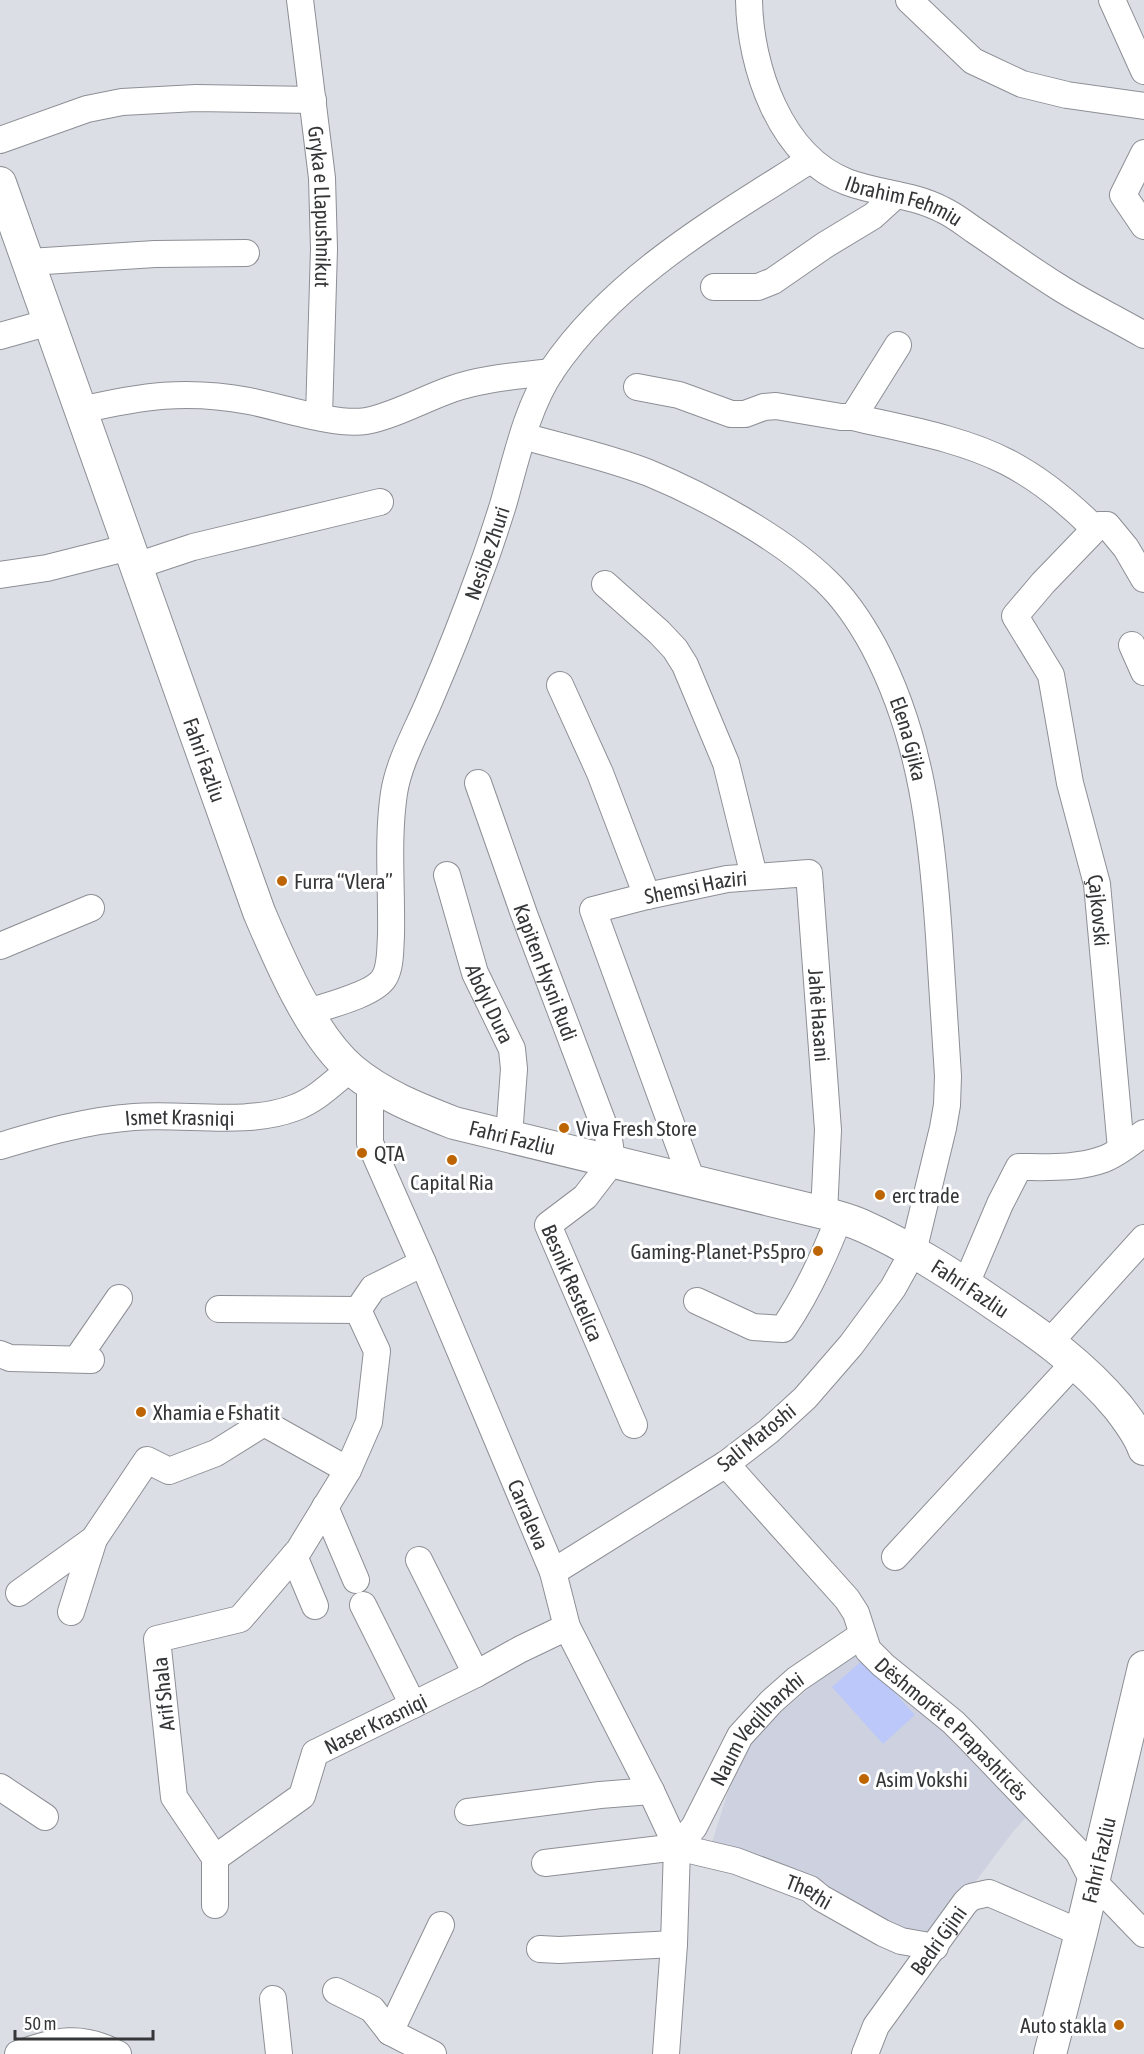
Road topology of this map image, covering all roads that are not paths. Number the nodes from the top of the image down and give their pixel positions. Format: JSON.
{"nodes":[{"id":1,"x":300,"y":0,"type":"edge"},
{"id":2,"x":749,"y":0,"type":"edge"},
{"id":3,"x":909,"y":0,"type":"edge"},
{"id":4,"x":1113,"y":0,"type":"edge"},
{"id":5,"x":1144,"y":71,"type":"edge"},
{"id":6,"x":314,"y":100,"type":"junction"},
{"id":7,"x":1144,"y":106,"type":"edge"},
{"id":8,"x":0,"y":140,"type":"edge"},
{"id":9,"x":1144,"y":153,"type":"edge"},
{"id":10,"x":810,"y":160,"type":"junction"},
{"id":11,"x":0,"y":183,"type":"edge"},
{"id":12,"x":896,"y":195,"type":"junction"},
{"id":13,"x":1144,"y":226,"type":"edge"},
{"id":14,"x":246,"y":253,"type":"dead end"},
{"id":15,"x":28,"y":262,"type":"junction"},
{"id":16,"x":714,"y":287,"type":"dead end"},
{"id":17,"x":50,"y":322,"type":"junction"},
{"id":18,"x":1144,"y":335,"type":"edge"},
{"id":19,"x":0,"y":336,"type":"edge"},
{"id":20,"x":898,"y":345,"type":"dead end"},
{"id":21,"x":551,"y":372,"type":"junction"},
{"id":22,"x":637,"y":387,"type":"dead end"},
{"id":23,"x":81,"y":410,"type":"junction"},
{"id":24,"x":319,"y":416,"type":"junction"},
{"id":25,"x":853,"y":417,"type":"junction"},
{"id":26,"x":523,"y":436,"type":"junction"},
{"id":27,"x":380,"y":502,"type":"dead end"},
{"id":28,"x":1095,"y":529,"type":"junction"},
{"id":29,"x":133,"y":557,"type":"junction"},
{"id":30,"x":0,"y":575,"type":"edge"},
{"id":31,"x":1144,"y":579,"type":"edge"},
{"id":32,"x":605,"y":584,"type":"dead end"},
{"id":33,"x":1132,"y":645,"type":"dead end"},
{"id":34,"x":1144,"y":672,"type":"edge"},
{"id":35,"x":560,"y":685,"type":"dead end"},
{"id":36,"x":478,"y":783,"type":"dead end"},
{"id":37,"x":447,"y":875,"type":"dead end"},
{"id":38,"x":754,"y":876,"type":"junction"},
{"id":39,"x":647,"y":896,"type":"junction"},
{"id":40,"x":91,"y":908,"type":"dead end"},
{"id":41,"x":0,"y":946,"type":"edge"},
{"id":42,"x":308,"y":1012,"type":"junction"},
{"id":43,"x":360,"y":1076,"type":"junction"},
{"id":44,"x":1144,"y":1133,"type":"edge"},
{"id":45,"x":509,"y":1136,"type":"junction"},
{"id":46,"x":0,"y":1146,"type":"edge"},
{"id":47,"x":1121,"y":1149,"type":"junction"},
{"id":48,"x":612,"y":1162,"type":"junction"},
{"id":49,"x":692,"y":1181,"type":"junction"},
{"id":50,"x":832,"y":1216,"type":"junction"},
{"id":51,"x":1144,"y":1238,"type":"edge"},
{"id":52,"x":913,"y":1252,"type":"junction"},
{"id":53,"x":423,"y":1263,"type":"junction"},
{"id":54,"x":966,"y":1284,"type":"junction"},
{"id":55,"x":119,"y":1298,"type":"dead end"},
{"id":56,"x":697,"y":1301,"type":"dead end"},
{"id":57,"x":219,"y":1309,"type":"dead end"},
{"id":58,"x":358,"y":1310,"type":"junction"},
{"id":59,"x":1050,"y":1342,"type":"junction"},
{"id":60,"x":0,"y":1354,"type":"edge"},
{"id":61,"x":1076,"y":1362,"type":"junction"},
{"id":62,"x":634,"y":1425,"type":"dead end"},
{"id":63,"x":1143,"y":1443,"type":"edge"},
{"id":64,"x":726,"y":1464,"type":"junction"},
{"id":65,"x":348,"y":1470,"type":"junction"},
{"id":66,"x":326,"y":1507,"type":"junction"},
{"id":67,"x":94,"y":1539,"type":"junction"},
{"id":68,"x":294,"y":1556,"type":"junction"},
{"id":69,"x":896,"y":1557,"type":"dead end"},
{"id":70,"x":419,"y":1560,"type":"dead end"},
{"id":71,"x":553,"y":1572,"type":"junction"},
{"id":72,"x":356,"y":1580,"type":"dead end"},
{"id":73,"x":19,"y":1593,"type":"dead end"},
{"id":74,"x":363,"y":1605,"type":"dead end"},
{"id":75,"x":315,"y":1606,"type":"dead end"},
{"id":76,"x":71,"y":1612,"type":"dead end"},
{"id":77,"x":567,"y":1628,"type":"junction"},
{"id":78,"x":862,"y":1635,"type":"junction"},
{"id":79,"x":1144,"y":1667,"type":"edge"},
{"id":80,"x":476,"y":1674,"type":"junction"},
{"id":81,"x":413,"y":1705,"type":"junction"},
{"id":82,"x":0,"y":1787,"type":"edge"},
{"id":83,"x":651,"y":1791,"type":"junction"},
{"id":84,"x":468,"y":1812,"type":"dead end"},
{"id":85,"x":45,"y":1817,"type":"dead end"},
{"id":86,"x":677,"y":1847,"type":"junction"},
{"id":87,"x":215,"y":1858,"type":"junction"},
{"id":88,"x":545,"y":1863,"type":"dead end"},
{"id":89,"x":1093,"y":1881,"type":"junction"},
{"id":90,"x":215,"y":1905,"type":"dead end"},
{"id":91,"x":441,"y":1925,"type":"dead end"},
{"id":92,"x":1081,"y":1933,"type":"junction"},
{"id":93,"x":1144,"y":1934,"type":"edge"},
{"id":94,"x":674,"y":1944,"type":"junction"},
{"id":95,"x":935,"y":1947,"type":"junction"},
{"id":96,"x":540,"y":1949,"type":"dead end"},
{"id":97,"x":336,"y":1991,"type":"dead end"},
{"id":98,"x":273,"y":1999,"type":"dead end"},
{"id":99,"x":390,"y":2032,"type":"junction"},
{"id":100,"x":1052,"y":2053,"type":"edge"},
{"id":101,"x":18,"y":2054,"type":"edge"},
{"id":102,"x":118,"y":2054,"type":"edge"},
{"id":103,"x":279,"y":2054,"type":"edge"},
{"id":104,"x":433,"y":2054,"type":"edge"},
{"id":105,"x":666,"y":2054,"type":"edge"},
{"id":106,"x":865,"y":2054,"type":"edge"}],
"edges":[{"from":1,"to":6,"type":"street","name":"Gryka e Llapushnikut"},
{"from":2,"to":10,"type":"street","name":"Ibrahim Fehmiu"},
{"from":3,"to":7,"type":"street"},
{"from":4,"to":5,"type":"street"},
{"from":6,"to":8,"type":"street"},
{"from":6,"to":24,"type":"street","name":"Gryka e Llapushnikut"},
{"from":9,"to":13,"type":"street"},
{"from":10,"to":12,"type":"street","name":"Ibrahim Fehmiu"},
{"from":10,"to":21,"type":"street","name":"Nesibe Zhuri"},
{"from":11,"to":15,"type":"main road","name":"Fahri Fazliu"},
{"from":12,"to":16,"type":"street"},
{"from":12,"to":18,"type":"street","name":"Ibrahim Fehmiu"},
{"from":14,"to":15,"type":"street"},
{"from":15,"to":17,"type":"main road","name":"Fahri Fazliu"},
{"from":17,"to":19,"type":"street"},
{"from":17,"to":23,"type":"main road","name":"Fahri Fazliu"},
{"from":20,"to":25,"type":"street"},
{"from":21,"to":24,"type":"street"},
{"from":21,"to":26,"type":"street","name":"Nesibe Zhuri"},
{"from":22,"to":25,"type":"street"},
{"from":23,"to":24,"type":"street"},
{"from":23,"to":29,"type":"main road","name":"Fahri Fazliu"},
{"from":25,"to":28,"type":"street"},
{"from":26,"to":42,"type":"street","name":"Nesibe Zhuri"},
{"from":26,"to":52,"type":"street","name":"Elena Gjika"},
{"from":27,"to":29,"type":"street"},
{"from":28,"to":31,"type":"street"},
{"from":28,"to":47,"type":"street","name":"Çajkovski"},
{"from":29,"to":30,"type":"street"},
{"from":29,"to":42,"type":"main road","name":"Fahri Fazliu"},
{"from":32,"to":38,"type":"street","name":"Shemsi Haziri"},
{"from":33,"to":34,"type":"street"},
{"from":35,"to":39,"type":"street"},
{"from":36,"to":48,"type":"street","name":"Kapiten Hysni Rudi"},
{"from":37,"to":45,"type":"street","name":"Abdyl Dura"},
{"from":38,"to":39,"type":"street","name":"Shemsi Haziri"},
{"from":38,"to":50,"type":"street","name":"Jahë Hasani"},
{"from":39,"to":49,"type":"street","name":"Shemsi Haziri"},
{"from":40,"to":41,"type":"street"},
{"from":42,"to":43,"type":"main road","name":"Fahri Fazliu"},
{"from":43,"to":45,"type":"main road","name":"Fahri Fazliu"},
{"from":43,"to":46,"type":"street","name":"Ismet Krasniqi"},
{"from":43,"to":53,"type":"street","name":"Carraleva"},
{"from":44,"to":47,"type":"street"},
{"from":45,"to":48,"type":"main road","name":"Fahri Fazliu"},
{"from":47,"to":54,"type":"street"},
{"from":48,"to":49,"type":"main road","name":"Fahri Fazliu"},
{"from":48,"to":62,"type":"street","name":"Besnik Restelica"},
{"from":49,"to":50,"type":"main road","name":"Fahri Fazliu"},
{"from":50,"to":52,"type":"main road","name":"Fahri Fazliu"},
{"from":50,"to":56,"type":"street"},
{"from":51,"to":59,"type":"street"},
{"from":52,"to":54,"type":"main road","name":"Fahri Fazliu"},
{"from":52,"to":64,"type":"street","name":"Sali Matoshi"},
{"from":53,"to":58,"type":"street"},
{"from":53,"to":71,"type":"street","name":"Carraleva"},
{"from":54,"to":59,"type":"main road","name":"Fahri Fazliu"},
{"from":55,"to":60,"type":"street"},
{"from":57,"to":58,"type":"street"},
{"from":58,"to":65,"type":"street","name":"Arif Shala"},
{"from":59,"to":61,"type":"main road","name":"Fahri Fazliu"},
{"from":61,"to":63,"type":"main road","name":"Fahri Fazliu"},
{"from":61,"to":69,"type":"street"},
{"from":64,"to":71,"type":"street","name":"Sali Matoshi"},
{"from":64,"to":78,"type":"street","name":"Dëshmorët e Prapashticës"},
{"from":65,"to":66,"type":"street","name":"Arif Shala"},
{"from":65,"to":67,"type":"street"},
{"from":66,"to":68,"type":"street","name":"Arif Shala"},
{"from":66,"to":72,"type":"street"},
{"from":67,"to":73,"type":"street"},
{"from":67,"to":76,"type":"street"},
{"from":68,"to":75,"type":"street"},
{"from":68,"to":87,"type":"street","name":"Arif Shala"},
{"from":70,"to":80,"type":"street"},
{"from":71,"to":77,"type":"street","name":"Carraleva"},
{"from":74,"to":81,"type":"street"},
{"from":77,"to":80,"type":"street","name":"Naser Krasniqi"},
{"from":77,"to":83,"type":"street","name":"Carraleva"},
{"from":78,"to":86,"type":"street","name":"Naum Veqilharxhi"},
{"from":78,"to":89,"type":"street","name":"Dëshmorët e Prapashticës"},
{"from":79,"to":89,"type":"main road","name":"Fahri Fazliu"},
{"from":80,"to":81,"type":"street","name":"Naser Krasniqi"},
{"from":81,"to":87,"type":"street","name":"Naser Krasniqi"},
{"from":82,"to":85,"type":"street"},
{"from":83,"to":84,"type":"street"},
{"from":83,"to":86,"type":"street","name":"Carraleva"},
{"from":86,"to":88,"type":"street"},
{"from":86,"to":94,"type":"street","name":"Carraleva"},
{"from":86,"to":95,"type":"street","name":"Thethi"},
{"from":87,"to":90,"type":"street"},
{"from":89,"to":92,"type":"main road","name":"Fahri Fazliu"},
{"from":89,"to":93,"type":"street","name":"Dëshmorët e Prapashticës"},
{"from":91,"to":99,"type":"street"},
{"from":92,"to":95,"type":"street","name":"Bedri Gjini"},
{"from":92,"to":100,"type":"main road","name":"Fahri Fazliu"},
{"from":94,"to":96,"type":"street"},
{"from":94,"to":105,"type":"street","name":"Carraleva"},
{"from":95,"to":106,"type":"street","name":"Bedri Gjini"},
{"from":97,"to":99,"type":"street"},
{"from":98,"to":103,"type":"street"},
{"from":99,"to":104,"type":"street"},
{"from":101,"to":102,"type":"street"}]}
